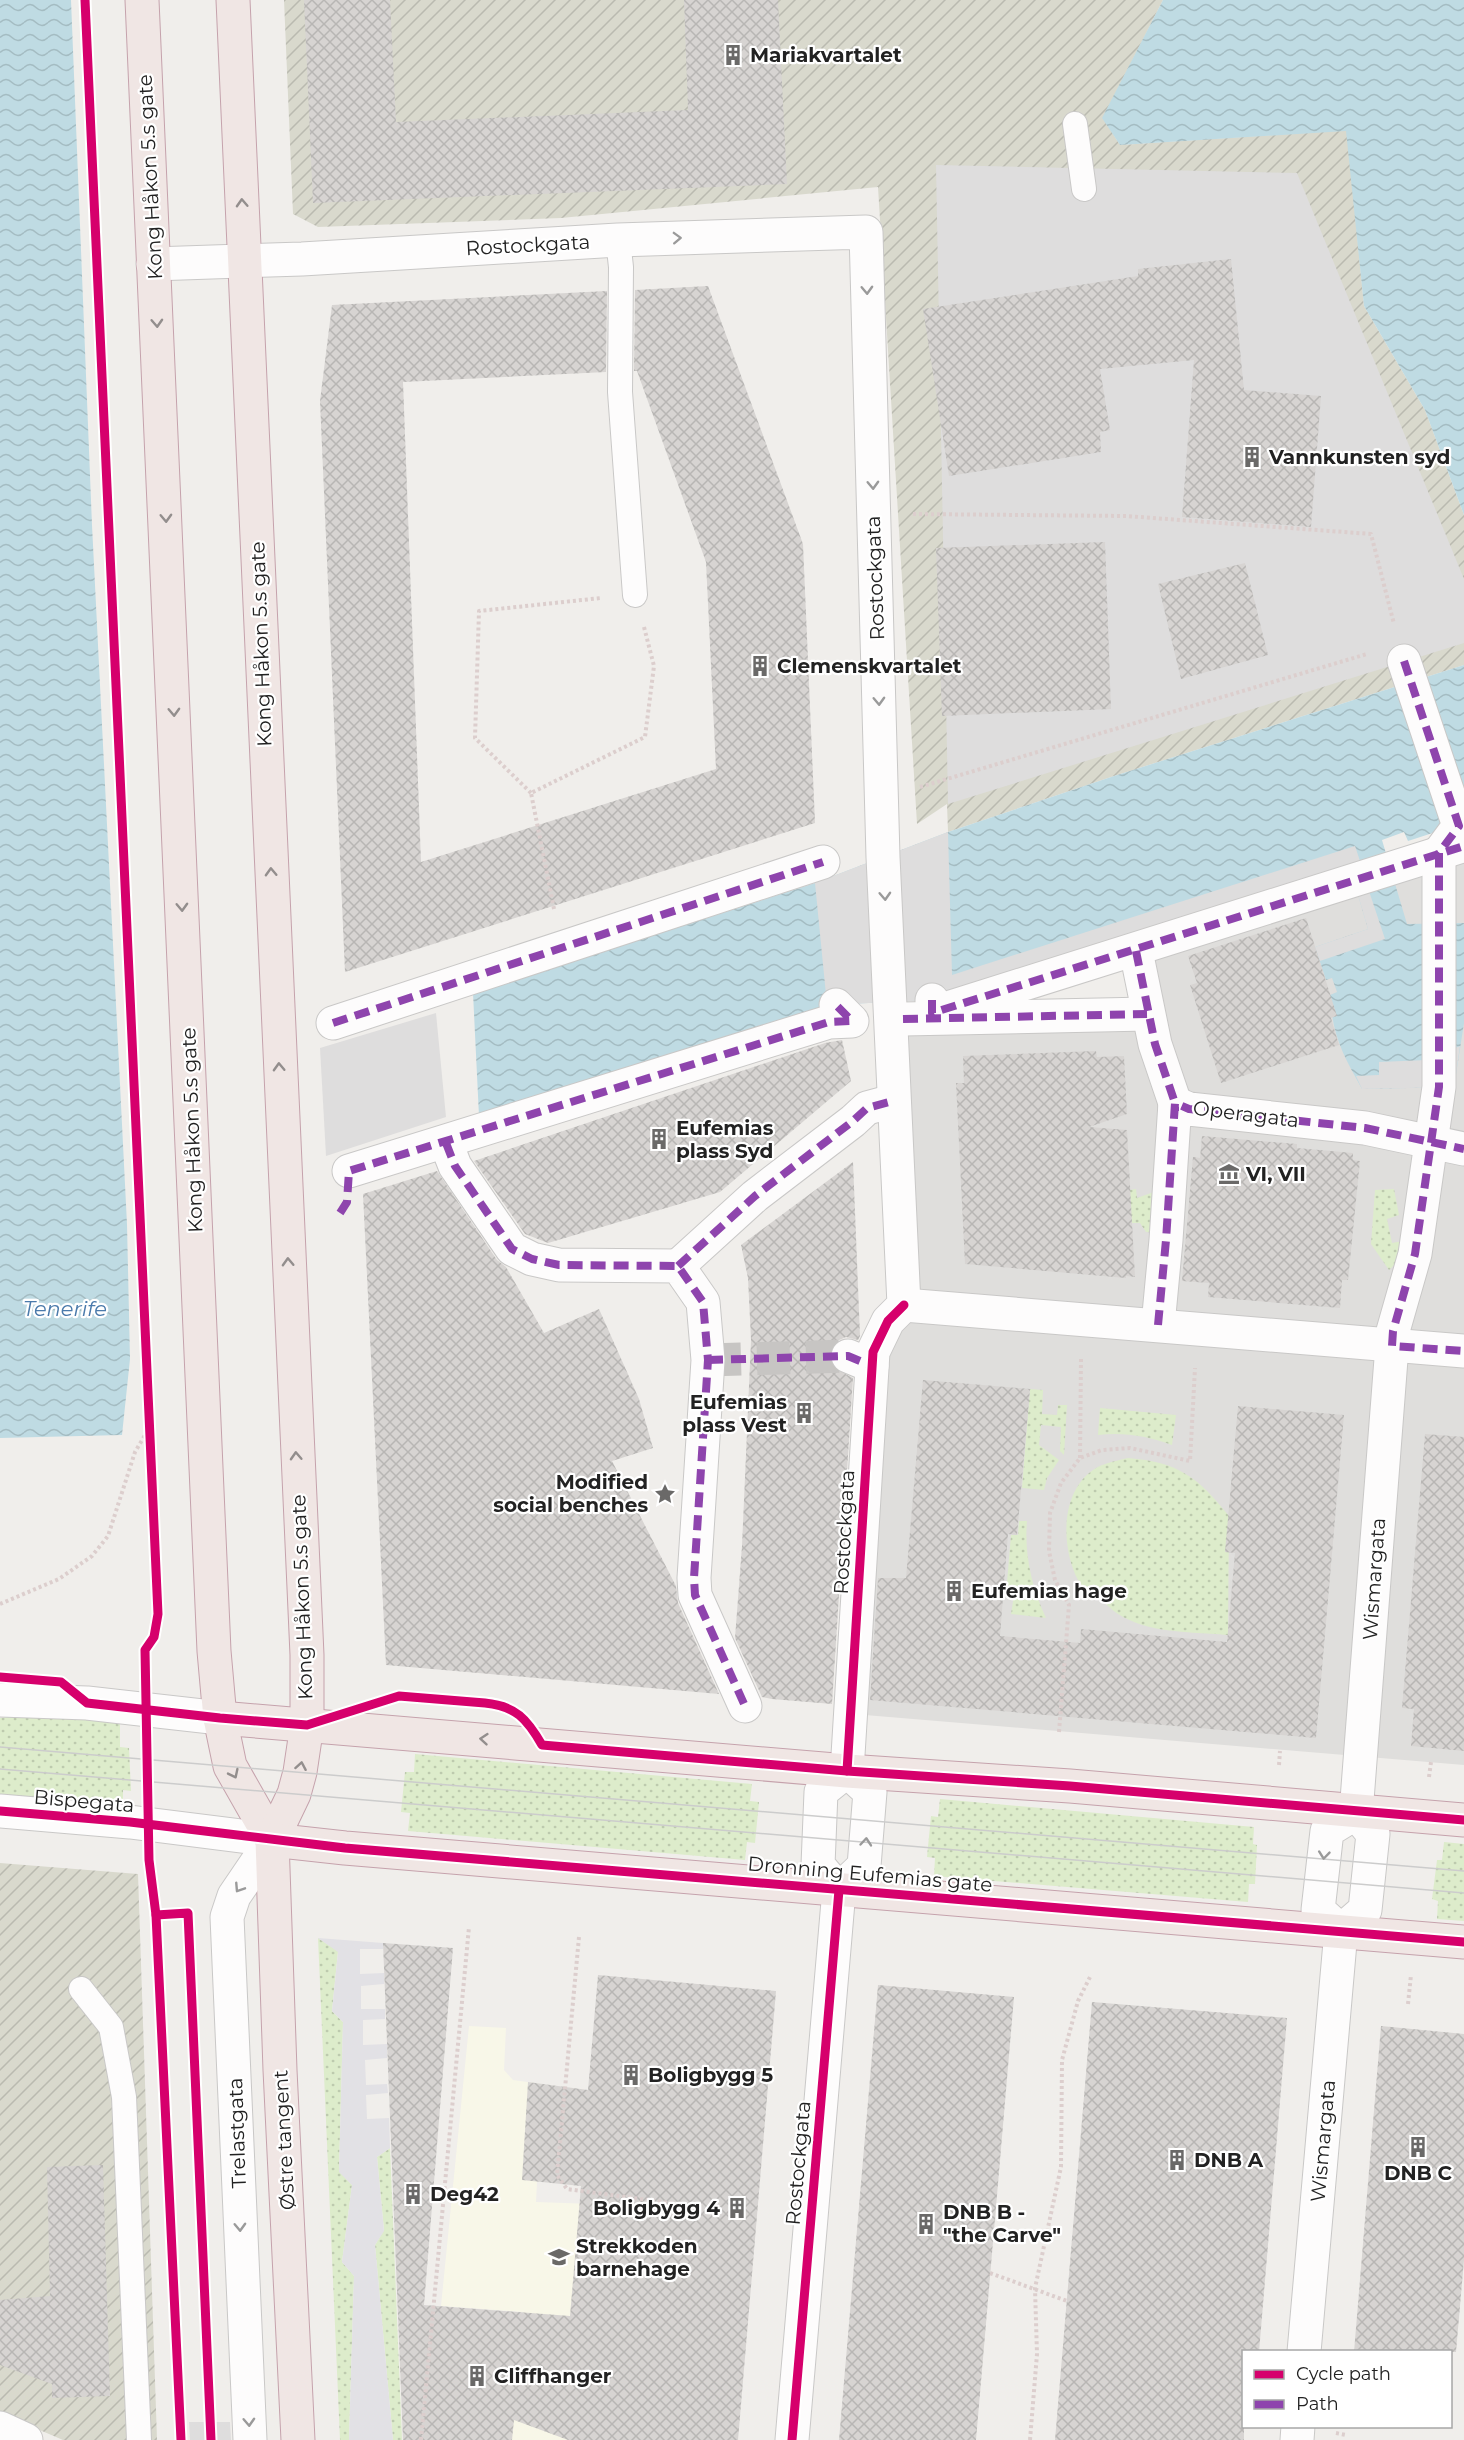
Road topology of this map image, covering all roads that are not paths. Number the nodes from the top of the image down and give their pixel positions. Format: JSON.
{"nodes":[{"id":1,"x":142,"y":0,"type":"edge"},
{"id":2,"x":233,"y":0,"type":"edge"},
{"id":3,"x":1075,"y":124,"type":"dead end"},
{"id":4,"x":1084,"y":189,"type":"dead end"},
{"id":5,"x":618,"y":240,"type":"junction"},
{"id":6,"x":244,"y":261,"type":"junction"},
{"id":7,"x":153,"y":264,"type":"junction"},
{"id":8,"x":635,"y":595,"type":"road end"},
{"id":9,"x":1403,"y":656,"type":"road end"},
{"id":10,"x":1453,"y":838,"type":"edge"},
{"id":11,"x":824,"y":862,"type":"dead end"},
{"id":12,"x":1136,"y":951,"type":"junction"},
{"id":13,"x":836,"y":1005,"type":"dead end"},
{"id":14,"x":1147,"y":1014,"type":"junction"},
{"id":15,"x":333,"y":1023,"type":"dead end"},
{"id":16,"x":893,"y":1101,"type":"junction"},
{"id":17,"x":1175,"y":1104,"type":"junction"},
{"id":18,"x":446,"y":1143,"type":"junction"},
{"id":19,"x":1430,"y":1143,"type":"junction"},
{"id":20,"x":1464,"y":1149,"type":"edge"},
{"id":21,"x":349,"y":1171,"type":"dead end"},
{"id":22,"x":678,"y":1266,"type":"junction"},
{"id":23,"x":904,"y":1305,"type":"junction"},
{"id":24,"x":1158,"y":1324,"type":"junction"},
{"id":25,"x":1392,"y":1346,"type":"junction"},
{"id":26,"x":1464,"y":1351,"type":"edge"},
{"id":27,"x":0,"y":1700,"type":"edge"},
{"id":28,"x":745,"y":1706,"type":"dead end"},
{"id":29,"x":220,"y":1718,"type":"junction"},
{"id":30,"x":308,"y":1725,"type":"junction"},
{"id":31,"x":848,"y":1771,"type":"junction"},
{"id":32,"x":0,"y":1811,"type":"edge"},
{"id":33,"x":1356,"y":1813,"type":"junction"},
{"id":34,"x":1464,"y":1820,"type":"edge"},
{"id":35,"x":273,"y":1840,"type":"junction"},
{"id":36,"x":839,"y":1890,"type":"junction"},
{"id":37,"x":1341,"y":1931,"type":"junction"},
{"id":38,"x":1464,"y":1942,"type":"edge"},
{"id":39,"x":81,"y":1989,"type":"dead end"},
{"id":40,"x":1304,"y":2350,"type":"edge"},
{"id":41,"x":0,"y":2428,"type":"edge"},
{"id":42,"x":26,"y":2440,"type":"edge"},
{"id":43,"x":139,"y":2440,"type":"edge"},
{"id":44,"x":250,"y":2440,"type":"edge"},
{"id":45,"x":298,"y":2440,"type":"edge"},
{"id":46,"x":792,"y":2440,"type":"edge"}],
"edges":[{"from":1,"to":7,"type":"highway","name":"Kong Håkon 5.s gate"},
{"from":6,"to":2,"type":"highway","name":"Kong Håkon 5.s gate","one_way":true},
{"from":3,"to":4,"type":"lane"},
{"from":5,"to":6,"type":"street","name":"Rostockgata"},
{"from":5,"to":8,"type":"lane"},
{"from":5,"to":16,"type":"street","name":"Rostockgata","one_way":true},
{"from":6,"to":7,"type":"street","name":"Rostockgata"},
{"from":30,"to":6,"type":"highway","name":"Kong Håkon 5.s gate","one_way":true},
{"from":7,"to":29,"type":"highway","name":"Kong Håkon 5.s gate","one_way":true},
{"from":9,"to":10,"type":"street"},
{"from":10,"to":12,"type":"street"},
{"from":10,"to":19,"type":"street"},
{"from":11,"to":15,"type":"street"},
{"from":12,"to":14,"type":"street"},
{"from":12,"to":14,"type":"street"},
{"from":13,"to":18,"type":"street"},
{"from":14,"to":17,"type":"street"},
{"from":16,"to":22,"type":"street"},
{"from":16,"to":23,"type":"street","name":"Rostockgata"},
{"from":17,"to":19,"type":"street","name":"Operagata"},
{"from":17,"to":24,"type":"street","name":"Operagata"},
{"from":18,"to":21,"type":"street"},
{"from":18,"to":22,"type":"street"},
{"from":19,"to":20,"type":"street","name":"Operagata"},
{"from":19,"to":25,"type":"street"},
{"from":22,"to":28,"type":"street"},
{"from":23,"to":24,"type":"street"},
{"from":23,"to":31,"type":"street","name":"Rostockgata"},
{"from":24,"to":25,"type":"street"},
{"from":25,"to":26,"type":"street"},
{"from":25,"to":33,"type":"street","name":"Wismargata"},
{"from":27,"to":29,"type":"street"},
{"from":29,"to":30,"type":"highway"},
{"from":29,"to":35,"type":"highway","name":"Kong Håkon 5.s gate","one_way":true},
{"from":31,"to":30,"type":"highway","one_way":true},
{"from":35,"to":30,"type":"highway","name":"Kong Håkon 5.s gate","one_way":true},
{"from":31,"to":33,"type":"highway"},
{"from":36,"to":31,"type":"street","one_way":true},
{"from":31,"to":36,"type":"street"},
{"from":32,"to":35,"type":"street","name":"Bispegata"},
{"from":33,"to":34,"type":"highway"},
{"from":33,"to":37,"type":"street"},
{"from":33,"to":37,"type":"street","one_way":true},
{"from":35,"to":36,"type":"highway","name":"Dronning Eufemias gate"},
{"from":35,"to":44,"type":"street","name":"Trelastgata","one_way":true},
{"from":35,"to":45,"type":"highway","name":"Østre tangent"},
{"from":36,"to":37,"type":"highway","name":"Dronning Eufemias gate"},
{"from":36,"to":46,"type":"street","name":"Rostockgata"},
{"from":37,"to":38,"type":"highway","name":"Dronning Eufemias gate"},
{"from":37,"to":40,"type":"street","name":"Wismargata"},
{"from":39,"to":43,"type":"lane"},
{"from":41,"to":42,"type":"street"}]}
